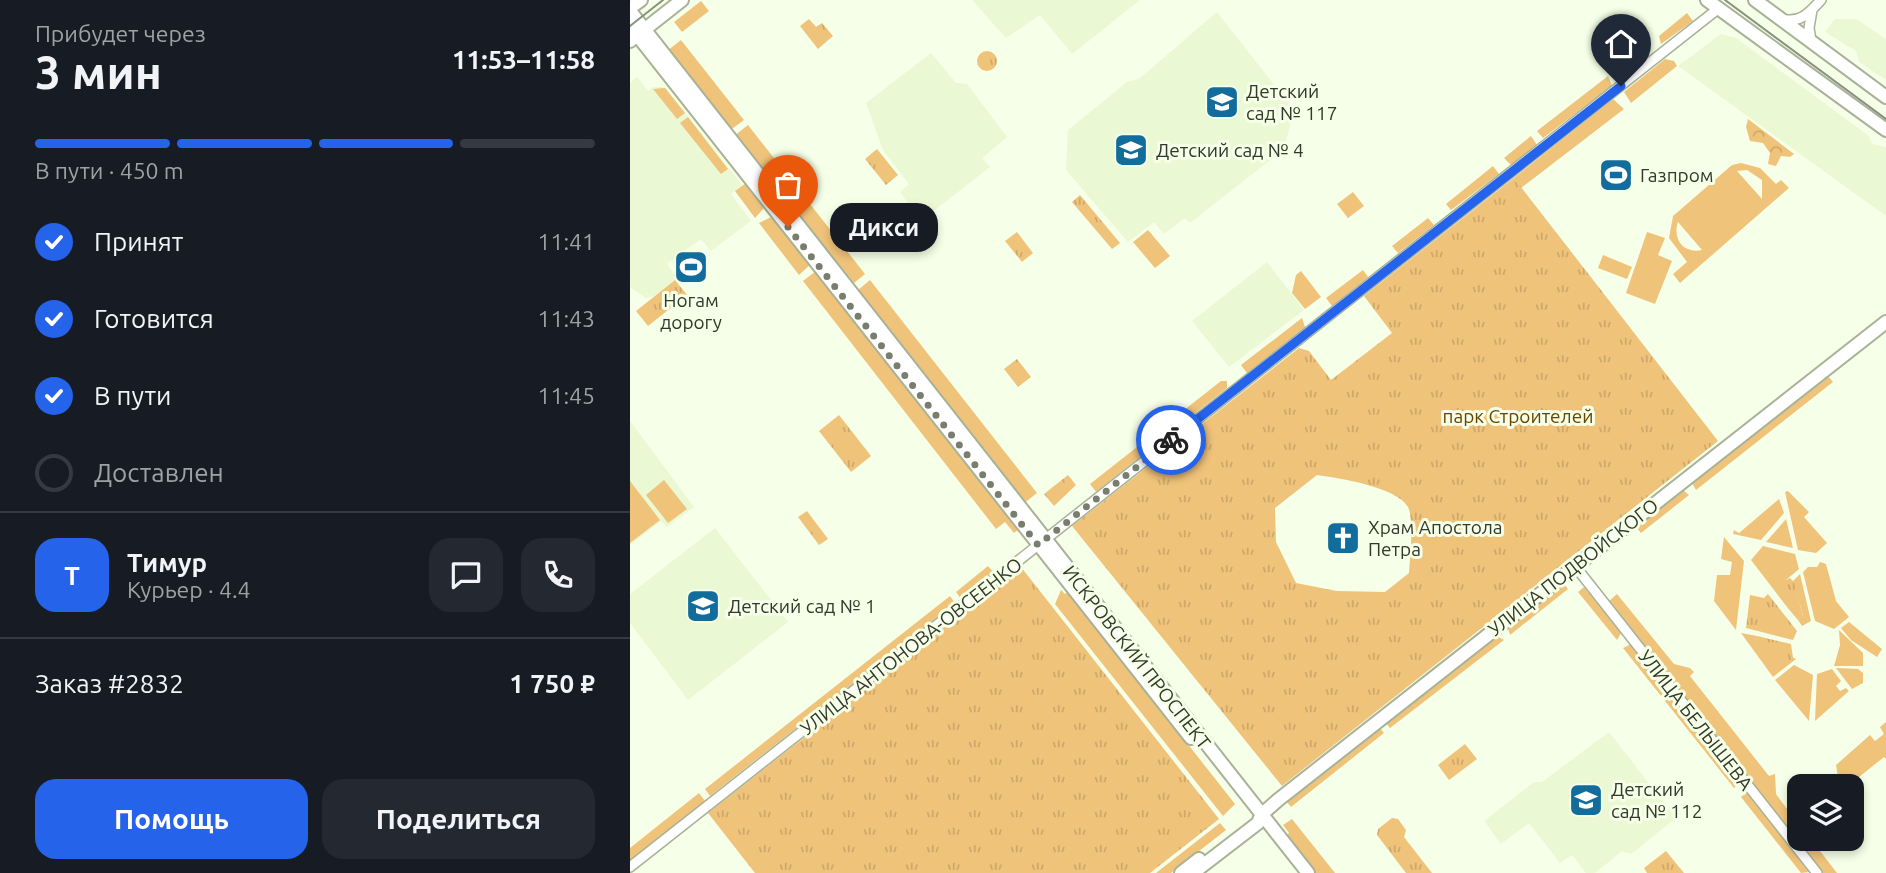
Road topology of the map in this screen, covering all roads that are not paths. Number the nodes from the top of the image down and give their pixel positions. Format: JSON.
{"nodes":[{"id":1,"x":641,"y":0,"type":"edge"},
{"id":2,"x":682,"y":0,"type":"edge"},
{"id":3,"x":1707,"y":0,"type":"edge"},
{"id":4,"x":1755,"y":0,"type":"edge"},
{"id":5,"x":1821,"y":0,"type":"edge"},
{"id":6,"x":1719,"y":8,"type":"junction"},
{"id":7,"x":630,"y":10,"type":"edge"},
{"id":8,"x":1812,"y":10,"type":"junction"},
{"id":9,"x":1781,"y":19,"type":"junction"},
{"id":10,"x":635,"y":33,"type":"edge"},
{"id":11,"x":1811,"y":41,"type":"junction"},
{"id":12,"x":1886,"y":97,"type":"edge"},
{"id":13,"x":1886,"y":130,"type":"edge"},
{"id":14,"x":1886,"y":322,"type":"edge"},
{"id":15,"x":1042,"y":543,"type":"junction"},
{"id":16,"x":1575,"y":566,"type":"junction"},
{"id":17,"x":1257,"y":818,"type":"junction"},
{"id":18,"x":630,"y":867,"type":"edge"},
{"id":19,"x":1181,"y":873,"type":"edge"},
{"id":20,"x":1194,"y":873,"type":"edge"},
{"id":21,"x":1297,"y":873,"type":"edge"},
{"id":22,"x":1308,"y":873,"type":"edge"},
{"id":23,"x":1817,"y":873,"type":"edge"}],
"edges":[{"from":1,"to":7,"type":"street"},
{"from":2,"to":10,"type":"street"},
{"from":3,"to":6,"type":"street"},
{"from":4,"to":9,"type":"street"},
{"from":5,"to":8,"type":"street"},
{"from":6,"to":13,"type":"street"},
{"from":6,"to":15,"type":"street","name":"УЛИЦА АНТОНОВА-ОВСЕЕНКО"},
{"from":7,"to":10,"type":"street","name":"ИСКРОВСКИЙ ПРОСПЕКТ"},
{"from":8,"to":9,"type":"street"},
{"from":8,"to":11,"type":"street"},
{"from":9,"to":11,"type":"street"},
{"from":10,"to":15,"type":"street","name":"ИСКРОВСКИЙ ПРОСПЕКТ"},
{"from":11,"to":12,"type":"street"},
{"from":14,"to":16,"type":"street","name":"УЛИЦА ПОДВОЙСКОГО"},
{"from":15,"to":17,"type":"street","name":"ИСКРОВСКИЙ ПРОСПЕКТ"},
{"from":15,"to":18,"type":"street","name":"УЛИЦА АНТОНОВА-ОВСЕЕНКО"},
{"from":16,"to":17,"type":"street","name":"УЛИЦА ПОДВОЙСКОГО"},
{"from":16,"to":23,"type":"street","name":"УЛИЦА БЕЛЫШЕВА"},
{"from":17,"to":19,"type":"street","name":"УЛИЦА ПОДВОЙСКОГО"},
{"from":17,"to":20,"type":"street","name":"УЛИЦА ПОДВОЙСКОГО"},
{"from":17,"to":21,"type":"street","name":"ИСКРОВСКИЙ ПРОСПЕКТ"},
{"from":17,"to":22,"type":"street","name":"ИСКРОВСКИЙ ПРОСПЕКТ"}]}
